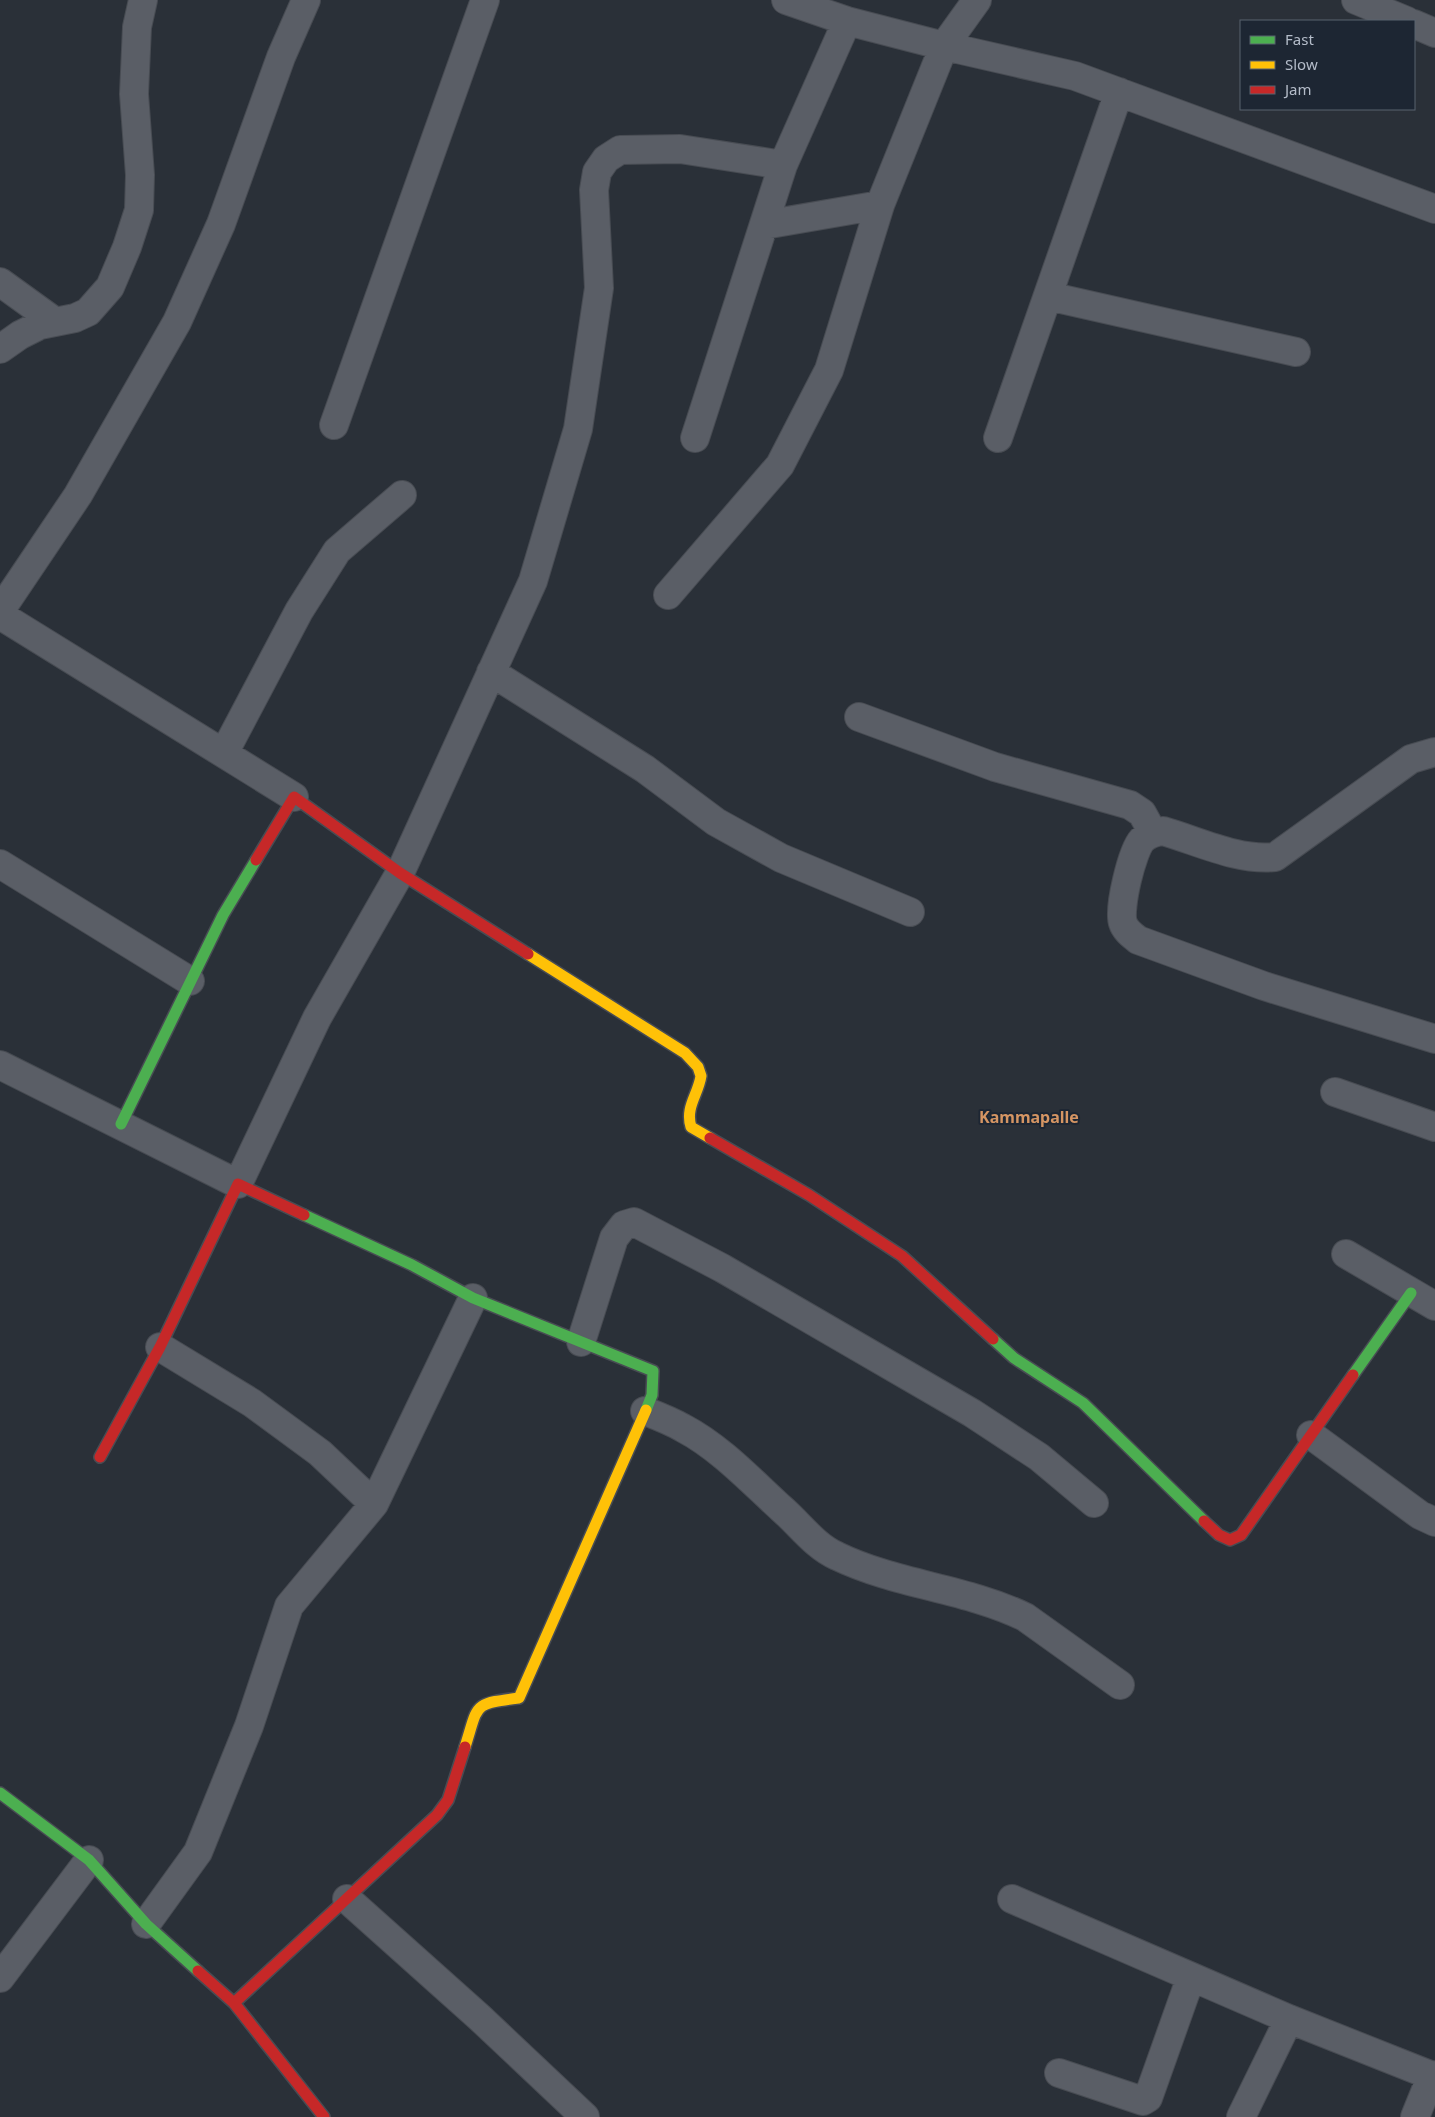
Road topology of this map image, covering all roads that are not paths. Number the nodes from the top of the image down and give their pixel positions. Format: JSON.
{"nodes":[{"id":1,"x":143,"y":0,"type":"edge"},
{"id":2,"x":306,"y":0,"type":"edge"},
{"id":3,"x":485,"y":0,"type":"edge"},
{"id":4,"x":786,"y":0,"type":"edge"},
{"id":5,"x":977,"y":0,"type":"edge"},
{"id":6,"x":1356,"y":0,"type":"edge"},
{"id":7,"x":1405,"y":20,"type":"edge"},
{"id":8,"x":847,"y":21,"type":"junction"},
{"id":9,"x":1415,"y":24,"type":"edge"},
{"id":10,"x":1435,"y":33,"type":"edge"},
{"id":11,"x":944,"y":46,"type":"junction"},
{"id":12,"x":1119,"y":92,"type":"junction"},
{"id":13,"x":783,"y":165,"type":"junction"},
{"id":14,"x":880,"y":205,"type":"junction"},
{"id":15,"x":1435,"y":209,"type":"edge"},
{"id":16,"x":764,"y":225,"type":"junction"},
{"id":17,"x":0,"y":282,"type":"edge"},
{"id":18,"x":1048,"y":296,"type":"junction"},
{"id":19,"x":54,"y":321,"type":"junction"},
{"id":20,"x":0,"y":349,"type":"edge"},
{"id":21,"x":1296,"y":352,"type":"dead end"},
{"id":22,"x":334,"y":425,"type":"dead end"},
{"id":23,"x":695,"y":438,"type":"dead end"},
{"id":24,"x":998,"y":438,"type":"dead end"},
{"id":25,"x":402,"y":495,"type":"dead end"},
{"id":26,"x":668,"y":595,"type":"dead end"},
{"id":27,"x":0,"y":610,"type":"edge"},
{"id":28,"x":0,"y":616,"type":"edge"},
{"id":29,"x":491,"y":672,"type":"junction"},
{"id":30,"x":859,"y":717,"type":"dead end"},
{"id":31,"x":1435,"y":752,"type":"edge"},
{"id":32,"x":224,"y":753,"type":"junction"},
{"id":33,"x":294,"y":798,"type":"junction"},
{"id":34,"x":1153,"y":833,"type":"junction"},
{"id":35,"x":0,"y":864,"type":"edge"},
{"id":36,"x":400,"y":873,"type":"junction"},
{"id":37,"x":910,"y":912,"type":"dead end"},
{"id":38,"x":190,"y":981,"type":"junction"},
{"id":39,"x":1435,"y":1039,"type":"edge"},
{"id":40,"x":0,"y":1064,"type":"edge"},
{"id":41,"x":1335,"y":1092,"type":"dead end"},
{"id":42,"x":121,"y":1124,"type":"junction"},
{"id":43,"x":1435,"y":1127,"type":"edge"},
{"id":44,"x":238,"y":1184,"type":"junction"},
{"id":45,"x":1346,"y":1254,"type":"dead end"},
{"id":46,"x":1411,"y":1293,"type":"junction"},
{"id":47,"x":473,"y":1298,"type":"junction"},
{"id":48,"x":1435,"y":1306,"type":"edge"},
{"id":49,"x":580,"y":1342,"type":"junction"},
{"id":50,"x":160,"y":1347,"type":"junction"},
{"id":51,"x":645,"y":1411,"type":"junction"},
{"id":52,"x":1311,"y":1435,"type":"junction"},
{"id":53,"x":100,"y":1457,"type":"dead end"},
{"id":54,"x":374,"y":1504,"type":"junction"},
{"id":55,"x":1094,"y":1504,"type":"dead end"},
{"id":56,"x":1435,"y":1522,"type":"edge"},
{"id":57,"x":1120,"y":1685,"type":"dead end"},
{"id":58,"x":0,"y":1793,"type":"edge"},
{"id":59,"x":89,"y":1860,"type":"junction"},
{"id":60,"x":347,"y":1899,"type":"junction"},
{"id":61,"x":1012,"y":1899,"type":"dead end"},
{"id":62,"x":146,"y":1924,"type":"junction"},
{"id":63,"x":1191,"y":1977,"type":"junction"},
{"id":64,"x":0,"y":1978,"type":"edge"},
{"id":65,"x":234,"y":2003,"type":"junction"},
{"id":66,"x":1289,"y":2019,"type":"junction"},
{"id":67,"x":1060,"y":2073,"type":"dead end"},
{"id":68,"x":1433,"y":2076,"type":"edge"},
{"id":69,"x":324,"y":2117,"type":"edge"},
{"id":70,"x":585,"y":2117,"type":"edge"},
{"id":71,"x":1241,"y":2117,"type":"edge"},
{"id":72,"x":1415,"y":2117,"type":"edge"}],
"edges":[{"from":1,"to":19,"type":"street"},
{"from":2,"to":27,"type":"street"},
{"from":3,"to":22,"type":"street"},
{"from":4,"to":8,"type":"street"},
{"from":5,"to":11,"type":"street"},
{"from":6,"to":7,"type":"street"},
{"from":8,"to":11,"type":"street"},
{"from":8,"to":13,"type":"street"},
{"from":9,"to":10,"type":"street"},
{"from":11,"to":12,"type":"street"},
{"from":11,"to":14,"type":"street"},
{"from":12,"to":15,"type":"street"},
{"from":12,"to":18,"type":"street"},
{"from":13,"to":16,"type":"street"},
{"from":13,"to":29,"type":"street"},
{"from":14,"to":16,"type":"street"},
{"from":14,"to":26,"type":"street"},
{"from":16,"to":23,"type":"street"},
{"from":17,"to":19,"type":"street"},
{"from":18,"to":21,"type":"street"},
{"from":18,"to":24,"type":"street"},
{"from":19,"to":20,"type":"street"},
{"from":25,"to":32,"type":"street"},
{"from":28,"to":32,"type":"street"},
{"from":29,"to":36,"type":"street"},
{"from":29,"to":37,"type":"street"},
{"from":30,"to":34,"type":"street"},
{"from":31,"to":34,"type":"street"},
{"from":32,"to":33,"type":"street"},
{"from":33,"to":36,"type":"street"},
{"from":33,"to":38,"type":"street"},
{"from":34,"to":39,"type":"street"},
{"from":35,"to":38,"type":"street"},
{"from":36,"to":44,"type":"street"},
{"from":36,"to":52,"type":"street"},
{"from":38,"to":42,"type":"street"},
{"from":40,"to":42,"type":"street"},
{"from":41,"to":43,"type":"street"},
{"from":42,"to":44,"type":"street"},
{"from":44,"to":47,"type":"street"},
{"from":44,"to":50,"type":"street"},
{"from":45,"to":46,"type":"street"},
{"from":46,"to":48,"type":"street"},
{"from":46,"to":52,"type":"street"},
{"from":47,"to":49,"type":"street"},
{"from":47,"to":54,"type":"street"},
{"from":49,"to":51,"type":"street"},
{"from":49,"to":55,"type":"street"},
{"from":50,"to":53,"type":"street"},
{"from":50,"to":54,"type":"street"},
{"from":51,"to":57,"type":"street"},
{"from":51,"to":60,"type":"street"},
{"from":52,"to":56,"type":"street"},
{"from":54,"to":62,"type":"street"},
{"from":58,"to":59,"type":"street"},
{"from":59,"to":62,"type":"street"},
{"from":59,"to":64,"type":"street"},
{"from":60,"to":65,"type":"street"},
{"from":60,"to":70,"type":"street"},
{"from":61,"to":63,"type":"street"},
{"from":62,"to":65,"type":"street"},
{"from":63,"to":66,"type":"street"},
{"from":63,"to":67,"type":"street"},
{"from":65,"to":69,"type":"street"},
{"from":66,"to":68,"type":"street"},
{"from":66,"to":71,"type":"street"},
{"from":68,"to":72,"type":"street"}]}
